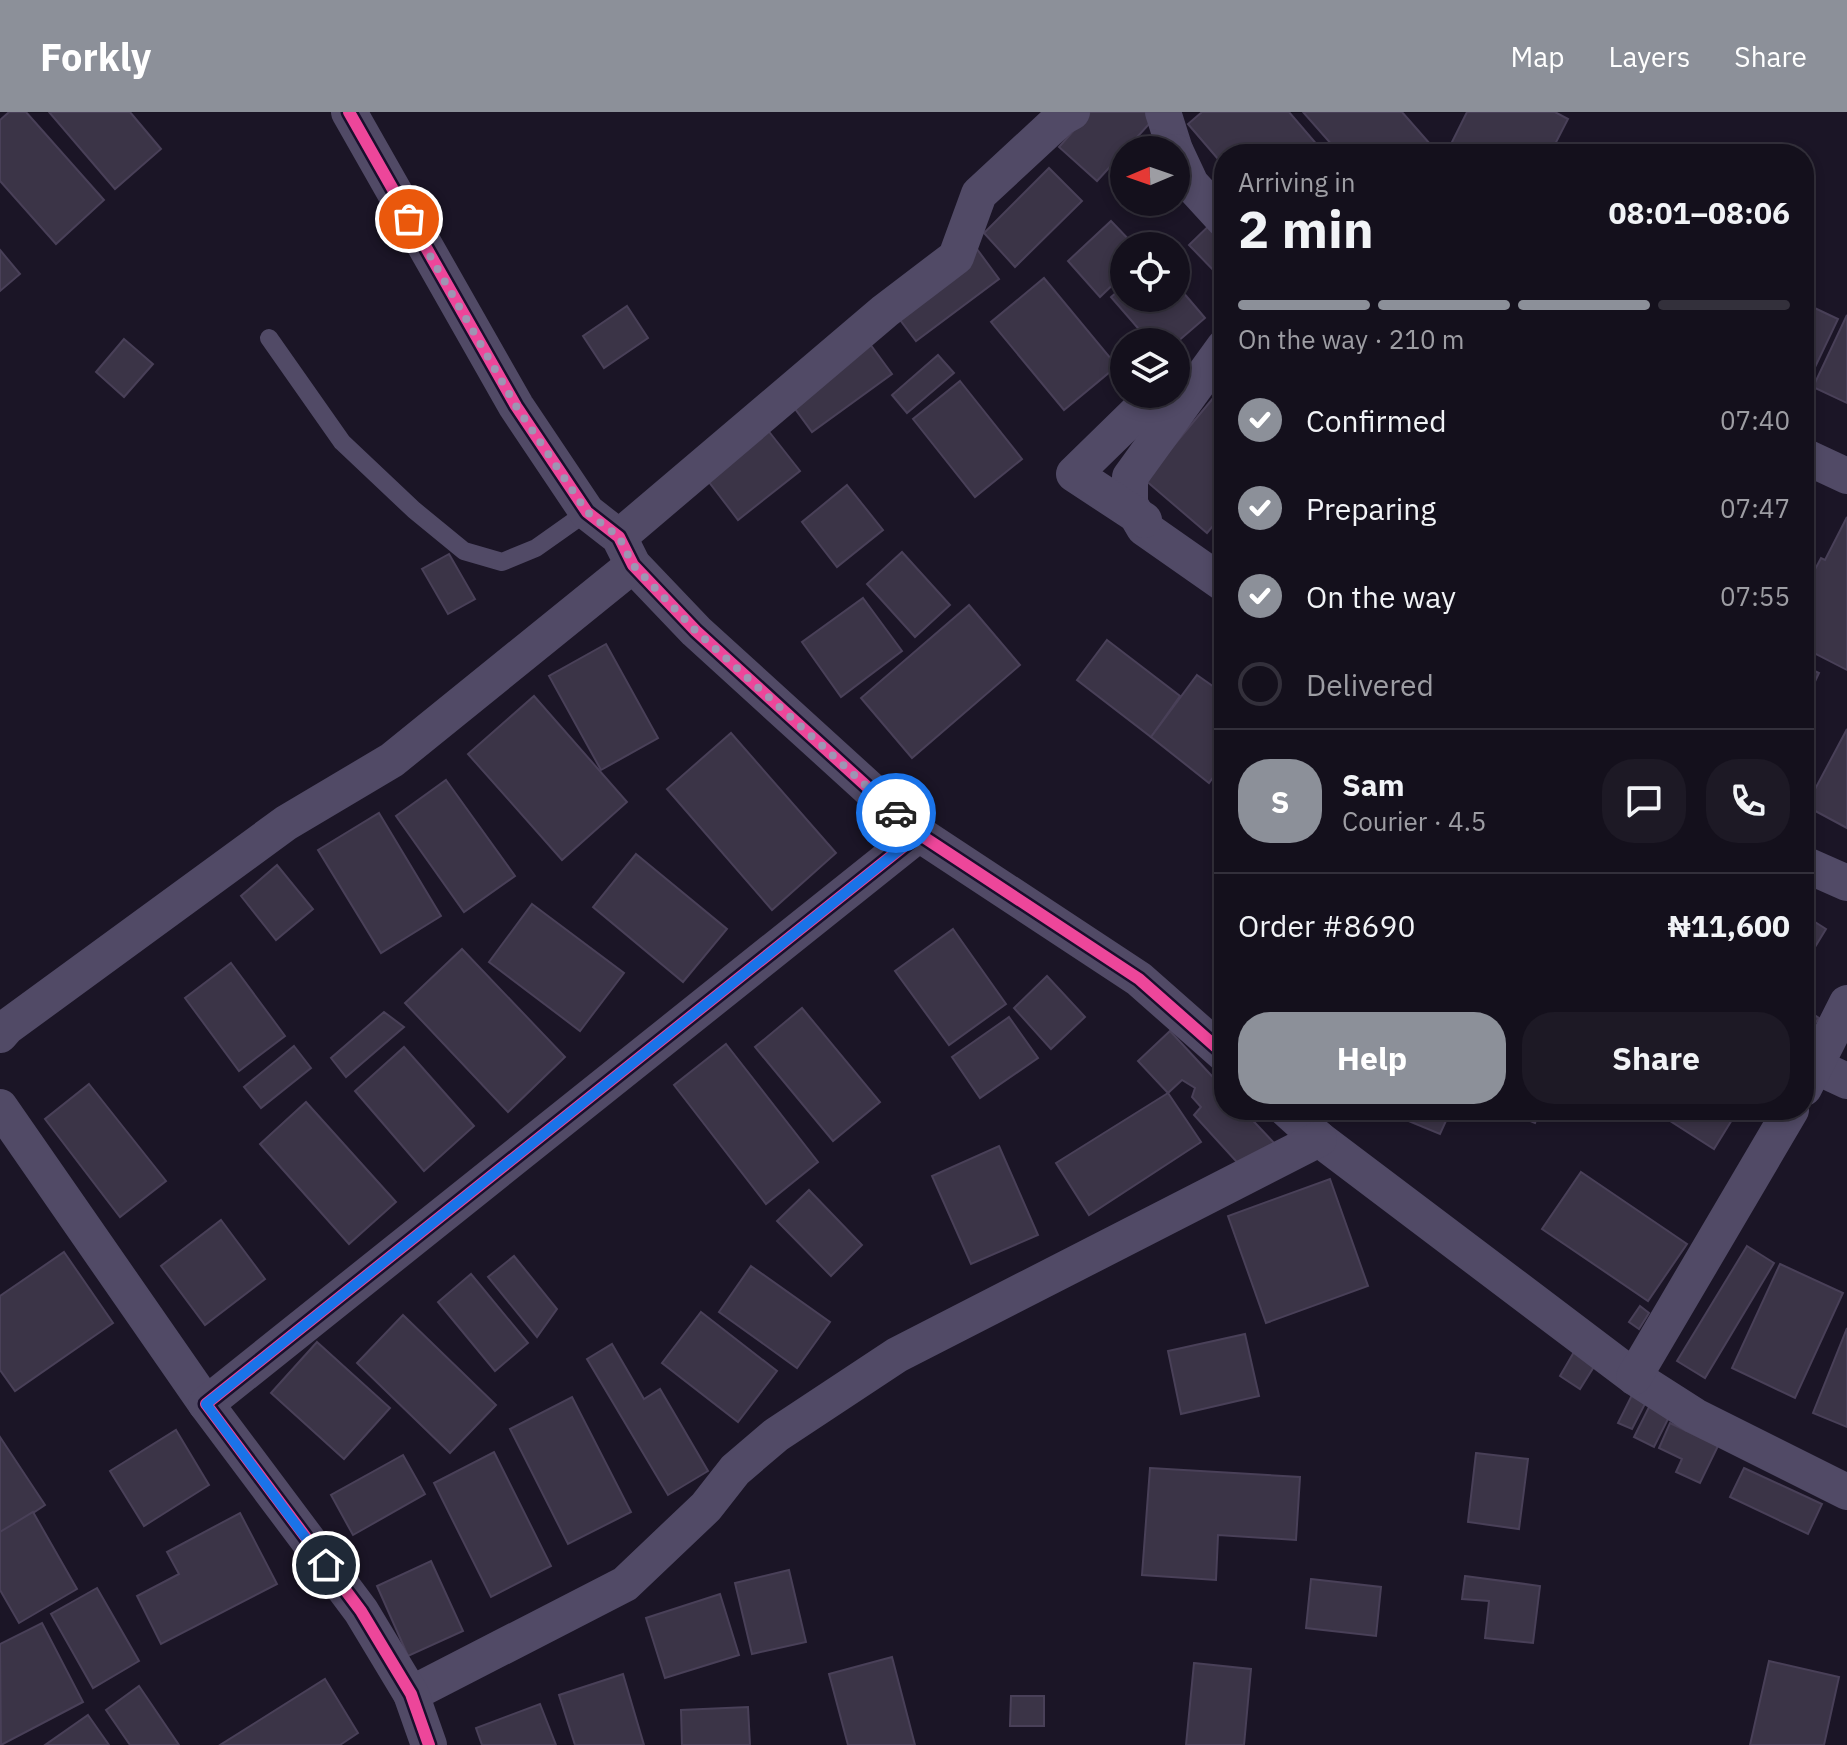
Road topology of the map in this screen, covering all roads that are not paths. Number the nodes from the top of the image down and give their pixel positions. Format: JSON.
{"nodes":[{"id":1,"x":349,"y":112,"type":"edge"},
{"id":2,"x":1072,"y":112,"type":"edge"},
{"id":3,"x":1163,"y":112,"type":"edge"},
{"id":4,"x":1170,"y":136,"type":"edge"},
{"id":5,"x":1190,"y":182,"type":"edge"},
{"id":6,"x":1214,"y":209,"type":"edge"},
{"id":7,"x":1214,"y":337,"type":"edge"},
{"id":8,"x":269,"y":338,"type":"dead end"},
{"id":9,"x":1190,"y":360,"type":"edge"},
{"id":10,"x":1214,"y":361,"type":"edge"},
{"id":11,"x":1142,"y":408,"type":"edge"},
{"id":12,"x":1814,"y":461,"type":"edge"},
{"id":13,"x":1847,"y":476,"type":"edge"},
{"id":14,"x":587,"y":512,"type":"junction"},
{"id":15,"x":626,"y":551,"type":"junction"},
{"id":16,"x":1214,"y":565,"type":"edge"},
{"id":17,"x":1214,"y":577,"type":"edge"},
{"id":18,"x":919,"y":834,"type":"junction"},
{"id":19,"x":1814,"y":869,"type":"edge"},
{"id":20,"x":1847,"y":884,"type":"edge"},
{"id":21,"x":1847,"y":1003,"type":"edge"},
{"id":22,"x":0,"y":1035,"type":"edge"},
{"id":23,"x":1214,"y":1045,"type":"edge"},
{"id":24,"x":1823,"y":1079,"type":"edge"},
{"id":25,"x":0,"y":1107,"type":"edge"},
{"id":26,"x":1298,"y":1120,"type":"edge"},
{"id":27,"x":1785,"y":1120,"type":"edge"},
{"id":28,"x":1319,"y":1139,"type":"junction"},
{"id":29,"x":1634,"y":1377,"type":"junction"},
{"id":30,"x":206,"y":1404,"type":"junction"},
{"id":31,"x":1847,"y":1492,"type":"edge"},
{"id":32,"x":411,"y":1694,"type":"junction"},
{"id":33,"x":429,"y":1745,"type":"edge"}],
"edges":[{"from":1,"to":14,"type":"street"},
{"from":2,"to":15,"type":"street"},
{"from":3,"to":4,"type":"street"},
{"from":5,"to":6,"type":"street"},
{"from":7,"to":9,"type":"street"},
{"from":8,"to":14,"type":"lane"},
{"from":10,"to":17,"type":"street"},
{"from":11,"to":16,"type":"street"},
{"from":12,"to":13,"type":"street"},
{"from":14,"to":15,"type":"street"},
{"from":15,"to":18,"type":"street"},
{"from":15,"to":22,"type":"street"},
{"from":18,"to":23,"type":"street"},
{"from":18,"to":30,"type":"street"},
{"from":19,"to":20,"type":"street"},
{"from":21,"to":24,"type":"street"},
{"from":25,"to":30,"type":"street"},
{"from":26,"to":28,"type":"street"},
{"from":27,"to":29,"type":"street"},
{"from":28,"to":29,"type":"street"},
{"from":28,"to":32,"type":"street"},
{"from":29,"to":31,"type":"street"},
{"from":30,"to":32,"type":"street"},
{"from":32,"to":33,"type":"street"}]}
